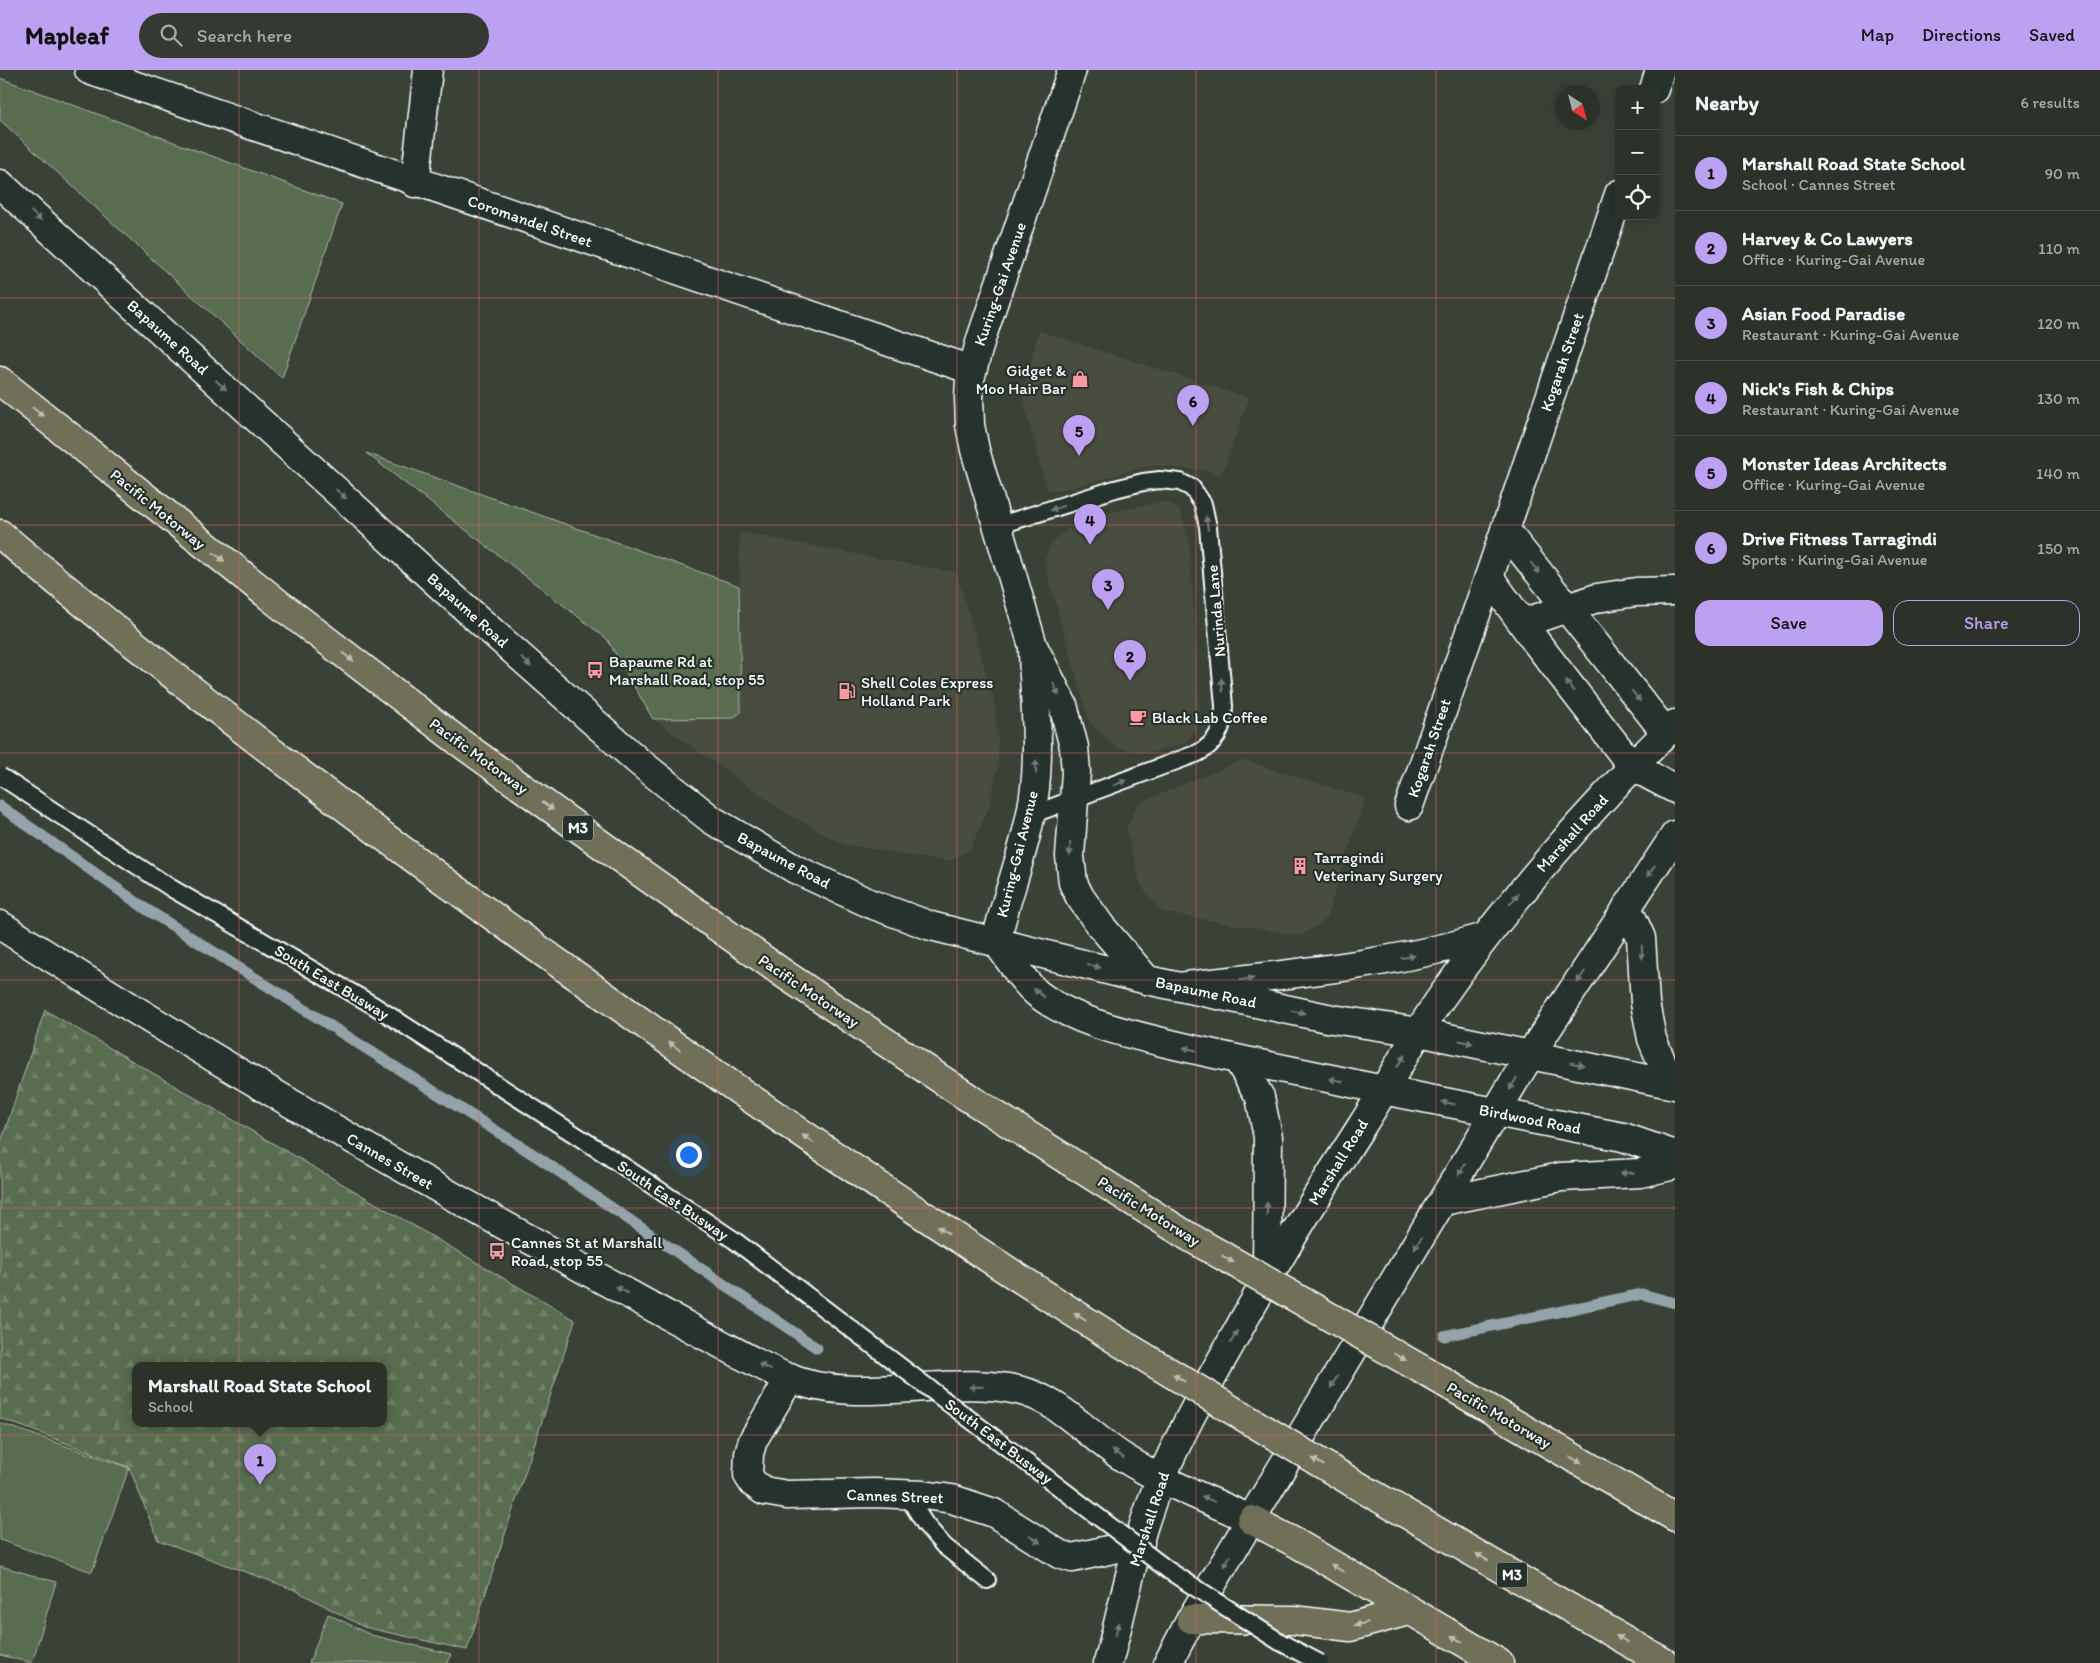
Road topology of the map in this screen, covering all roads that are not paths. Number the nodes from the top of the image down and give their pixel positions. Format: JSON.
{"nodes":[{"id":1,"x":89,"y":70,"type":"edge"},
{"id":2,"x":428,"y":70,"type":"edge"},
{"id":3,"x":1072,"y":70,"type":"edge"},
{"id":4,"x":1660,"y":70,"type":"edge"},
{"id":5,"x":1655,"y":85,"type":"edge"},
{"id":6,"x":415,"y":182,"type":"junction"},
{"id":7,"x":0,"y":184,"type":"edge"},
{"id":8,"x":1615,"y":206,"type":"edge"},
{"id":9,"x":972,"y":370,"type":"junction"},
{"id":10,"x":0,"y":381,"type":"edge"},
{"id":11,"x":997,"y":526,"type":"junction"},
{"id":12,"x":1505,"y":530,"type":"junction"},
{"id":13,"x":0,"y":534,"type":"edge"},
{"id":14,"x":1489,"y":577,"type":"junction"},
{"id":15,"x":1675,"y":591,"type":"edge"},
{"id":16,"x":1566,"y":608,"type":"junction"},
{"id":17,"x":1523,"y":624,"type":"junction"},
{"id":18,"x":1033,"y":646,"type":"junction"},
{"id":19,"x":1672,"y":737,"type":"edge"},
{"id":20,"x":1632,"y":766,"type":"junction"},
{"id":21,"x":0,"y":776,"type":"edge"},
{"id":22,"x":1675,"y":789,"type":"edge"},
{"id":23,"x":1074,"y":800,"type":"junction"},
{"id":24,"x":1409,"y":806,"type":"dead end"},
{"id":25,"x":1030,"y":815,"type":"junction"},
{"id":26,"x":1675,"y":835,"type":"edge"},
{"id":27,"x":1626,"y":907,"type":"junction"},
{"id":28,"x":0,"y":925,"type":"edge"},
{"id":29,"x":1484,"y":938,"type":"junction"},
{"id":30,"x":996,"y":940,"type":"junction"},
{"id":31,"x":1147,"y":980,"type":"junction"},
{"id":32,"x":1182,"y":987,"type":"junction"},
{"id":33,"x":1419,"y":1032,"type":"junction"},
{"id":34,"x":1530,"y":1055,"type":"junction"},
{"id":35,"x":1238,"y":1060,"type":"junction"},
{"id":36,"x":1673,"y":1085,"type":"edge"},
{"id":37,"x":1383,"y":1090,"type":"junction"},
{"id":38,"x":1496,"y":1112,"type":"junction"},
{"id":39,"x":1675,"y":1155,"type":"edge"},
{"id":40,"x":1675,"y":1165,"type":"edge"},
{"id":41,"x":1443,"y":1201,"type":"junction"},
{"id":42,"x":1268,"y":1276,"type":"junction"},
{"id":43,"x":790,"y":1378,"type":"junction"},
{"id":44,"x":1161,"y":1478,"type":"junction"},
{"id":45,"x":907,"y":1495,"type":"junction"},
{"id":46,"x":1675,"y":1517,"type":"edge"},
{"id":47,"x":1252,"y":1520,"type":"junction"},
{"id":48,"x":1140,"y":1543,"type":"junction"},
{"id":49,"x":987,"y":1580,"type":"dead end"},
{"id":50,"x":1408,"y":1611,"type":"junction"},
{"id":51,"x":1191,"y":1619,"type":"junction"},
{"id":52,"x":1108,"y":1663,"type":"edge"},
{"id":53,"x":1168,"y":1663,"type":"edge"},
{"id":54,"x":1320,"y":1663,"type":"edge"},
{"id":55,"x":1499,"y":1663,"type":"edge"},
{"id":56,"x":1665,"y":1663,"type":"edge"}],
"edges":[{"from":1,"to":6,"type":"street","name":"Coromandel Street"},
{"from":2,"to":6,"type":"street"},
{"from":3,"to":9,"type":"street","name":"Kuring-Gai Avenue"},
{"from":4,"to":5,"type":"street"},
{"from":6,"to":9,"type":"street","name":"Coromandel Street"},
{"from":7,"to":30,"type":"street","name":"Bapaume Road","one_way":true},
{"from":8,"to":12,"type":"street","name":"Kogarah Street"},
{"from":9,"to":11,"type":"street","name":"Kuring-Gai Avenue"},
{"from":10,"to":46,"type":"highway","name":"Pacific Motorway","number":"M3","one_way":true,"bridge":true},
{"from":11,"to":18,"type":"street","name":"Kuring-Gai Avenue"},
{"from":23,"to":11,"type":"lane","name":"Nurinda Lane","one_way":true},
{"from":12,"to":14,"type":"street","name":"Kogarah Street"},
{"from":12,"to":16,"type":"street","one_way":true},
{"from":56,"to":13,"type":"highway","number":"M3","one_way":true,"bridge":true},
{"from":14,"to":17,"type":"street"},
{"from":14,"to":24,"type":"street","name":"Kogarah Street"},
{"from":15,"to":16,"type":"street"},
{"from":16,"to":17,"type":"street"},
{"from":16,"to":19,"type":"street","one_way":true},
{"from":20,"to":17,"type":"street","one_way":true},
{"from":18,"to":23,"type":"street","name":"Kuring-Gai Avenue","one_way":true},
{"from":25,"to":18,"type":"street","name":"Kuring-Gai Avenue","one_way":true},
{"from":19,"to":20,"type":"street","name":"Marshall Road"},
{"from":20,"to":22,"type":"street"},
{"from":29,"to":20,"type":"street","name":"Marshall Road","one_way":true},
{"from":21,"to":54,"type":"lane","name":"South East Busway","bridge":true},
{"from":23,"to":25,"type":"lane","name":"Nurinda Lane"},
{"from":23,"to":31,"type":"street","name":"Kuring-Gai Avenue","one_way":true},
{"from":25,"to":30,"type":"street","name":"Kuring-Gai Avenue"},
{"from":26,"to":27,"type":"street","one_way":true},
{"from":27,"to":34,"type":"street","one_way":true},
{"from":27,"to":36,"type":"street","one_way":true},
{"from":43,"to":28,"type":"street","name":"Cannes Street","one_way":true},
{"from":32,"to":29,"type":"street","one_way":true},
{"from":29,"to":33,"type":"street","name":"Marshall Road"},
{"from":30,"to":31,"type":"street","name":"Bapaume Road","one_way":true},
{"from":35,"to":30,"type":"street","one_way":true},
{"from":31,"to":32,"type":"street","name":"Bapaume Road"},
{"from":32,"to":33,"type":"street","name":"Bapaume Road","one_way":true},
{"from":33,"to":34,"type":"street","one_way":true},
{"from":37,"to":33,"type":"street","name":"Marshall Road","one_way":true},
{"from":34,"to":36,"type":"street","one_way":true},
{"from":34,"to":38,"type":"street","one_way":true},
{"from":37,"to":35,"type":"street","one_way":true},
{"from":42,"to":35,"type":"street","one_way":true},
{"from":38,"to":37,"type":"street","name":"Birdwood Road","one_way":true},
{"from":37,"to":42,"type":"street","name":"Marshall Road"},
{"from":38,"to":39,"type":"street","name":"Birdwood Road"},
{"from":38,"to":41,"type":"street","one_way":true},
{"from":40,"to":41,"type":"street","one_way":true},
{"from":41,"to":47,"type":"street","one_way":true},
{"from":44,"to":42,"type":"street","name":"Marshall Road","one_way":true},
{"from":44,"to":43,"type":"street","name":"Cannes Street","one_way":true},
{"from":43,"to":45,"type":"street","name":"Cannes Street"},
{"from":47,"to":44,"type":"street","name":"Cannes Street","one_way":true},
{"from":44,"to":48,"type":"street","name":"Marshall Road"},
{"from":45,"to":48,"type":"street","name":"Cannes Street","one_way":true},
{"from":45,"to":49,"type":"lane"},
{"from":50,"to":47,"type":"highway","one_way":true},
{"from":47,"to":51,"type":"street","one_way":true},
{"from":52,"to":48,"type":"street","name":"Marshall Road","one_way":true},
{"from":50,"to":51,"type":"highway","one_way":true},
{"from":55,"to":50,"type":"highway","one_way":true},
{"from":51,"to":53,"type":"street"}]}
